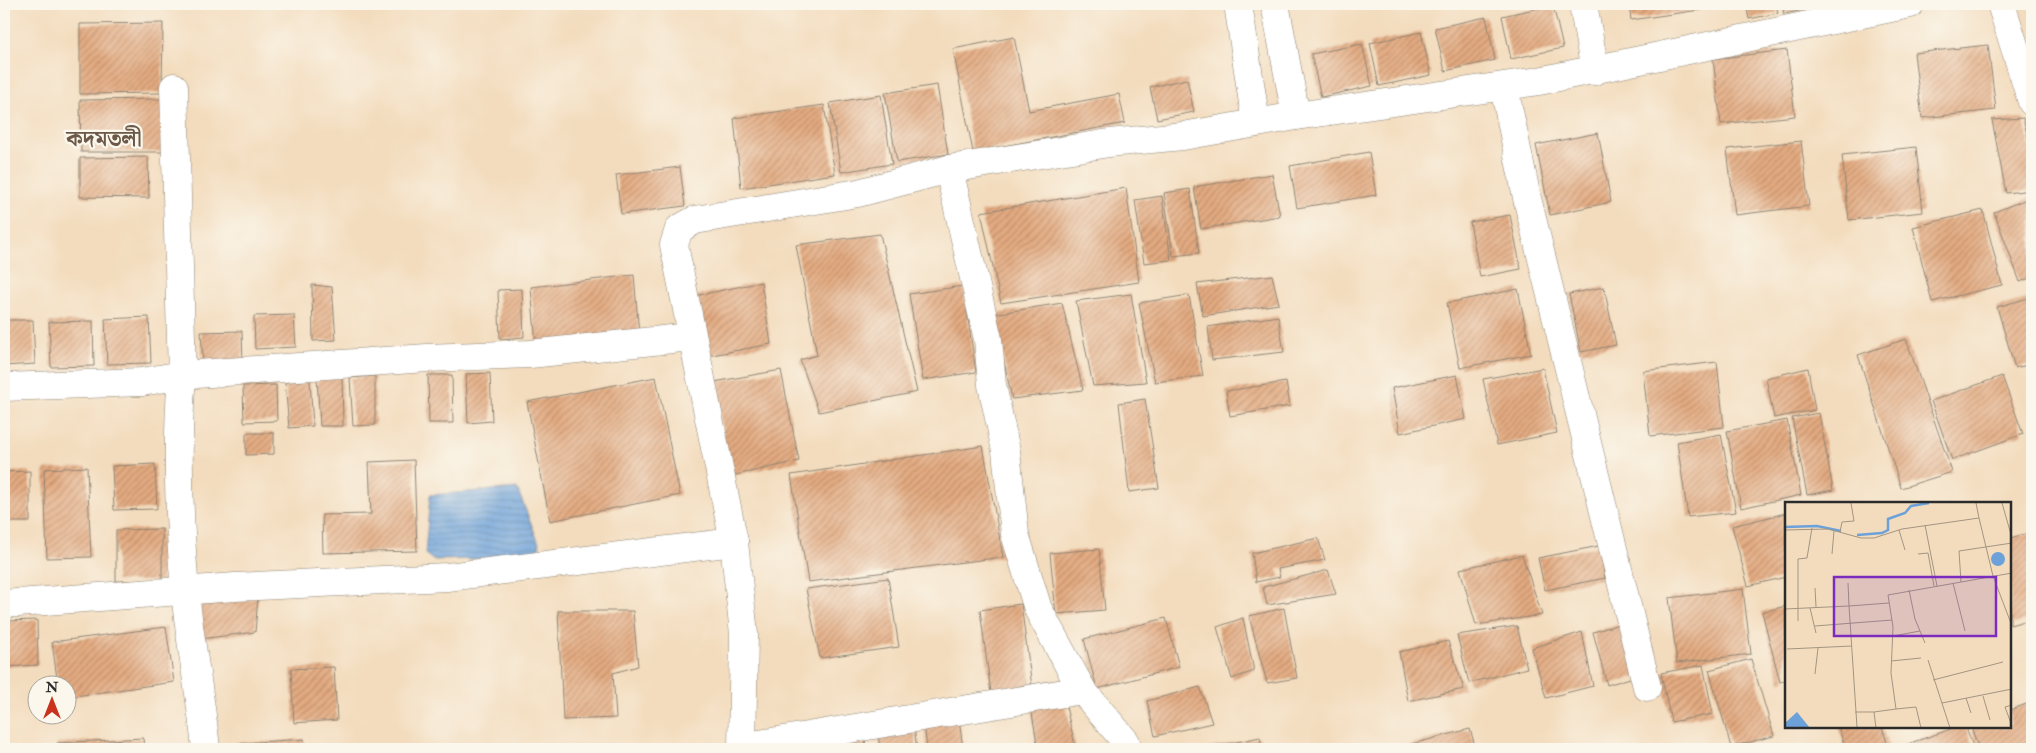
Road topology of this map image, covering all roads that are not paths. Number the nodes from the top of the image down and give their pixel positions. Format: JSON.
{"nodes":[{"id":1,"x":1238,"y":4,"type":"edge"},
{"id":2,"x":1275,"y":4,"type":"edge"},
{"id":3,"x":1583,"y":4,"type":"edge"},
{"id":4,"x":1910,"y":4,"type":"edge"},
{"id":5,"x":2001,"y":4,"type":"edge"},
{"id":6,"x":1595,"y":71,"type":"junction"},
{"id":7,"x":174,"y":86,"type":"dead end"},
{"id":8,"x":1504,"y":86,"type":"junction"},
{"id":9,"x":2032,"y":102,"type":"edge"},
{"id":10,"x":1296,"y":116,"type":"junction"},
{"id":11,"x":1256,"y":122,"type":"junction"},
{"id":12,"x":949,"y":169,"type":"junction"},
{"id":13,"x":691,"y":337,"type":"junction"},
{"id":14,"x":182,"y":375,"type":"junction"},
{"id":15,"x":4,"y":387,"type":"edge"},
{"id":16,"x":734,"y":542,"type":"junction"},
{"id":17,"x":185,"y":592,"type":"junction"},
{"id":18,"x":4,"y":604,"type":"edge"},
{"id":19,"x":1647,"y":687,"type":"dead end"},
{"id":20,"x":1082,"y":690,"type":"junction"},
{"id":21,"x":742,"y":748,"type":"edge"},
{"id":22,"x":206,"y":749,"type":"edge"},
{"id":23,"x":1127,"y":749,"type":"edge"}],
"edges":[{"from":1,"to":11,"type":"street"},
{"from":2,"to":10,"type":"street"},
{"from":3,"to":6,"type":"street"},
{"from":4,"to":6,"type":"street"},
{"from":5,"to":9,"type":"street"},
{"from":6,"to":8,"type":"street"},
{"from":7,"to":14,"type":"street"},
{"from":8,"to":10,"type":"street"},
{"from":8,"to":19,"type":"street"},
{"from":10,"to":11,"type":"street"},
{"from":11,"to":12,"type":"street"},
{"from":12,"to":13,"type":"street"},
{"from":12,"to":20,"type":"street"},
{"from":13,"to":14,"type":"street"},
{"from":13,"to":16,"type":"street"},
{"from":14,"to":15,"type":"street"},
{"from":14,"to":17,"type":"street"},
{"from":16,"to":17,"type":"street"},
{"from":16,"to":21,"type":"street"},
{"from":17,"to":18,"type":"street"},
{"from":17,"to":22,"type":"street"},
{"from":20,"to":21,"type":"street"},
{"from":20,"to":23,"type":"street"}]}
